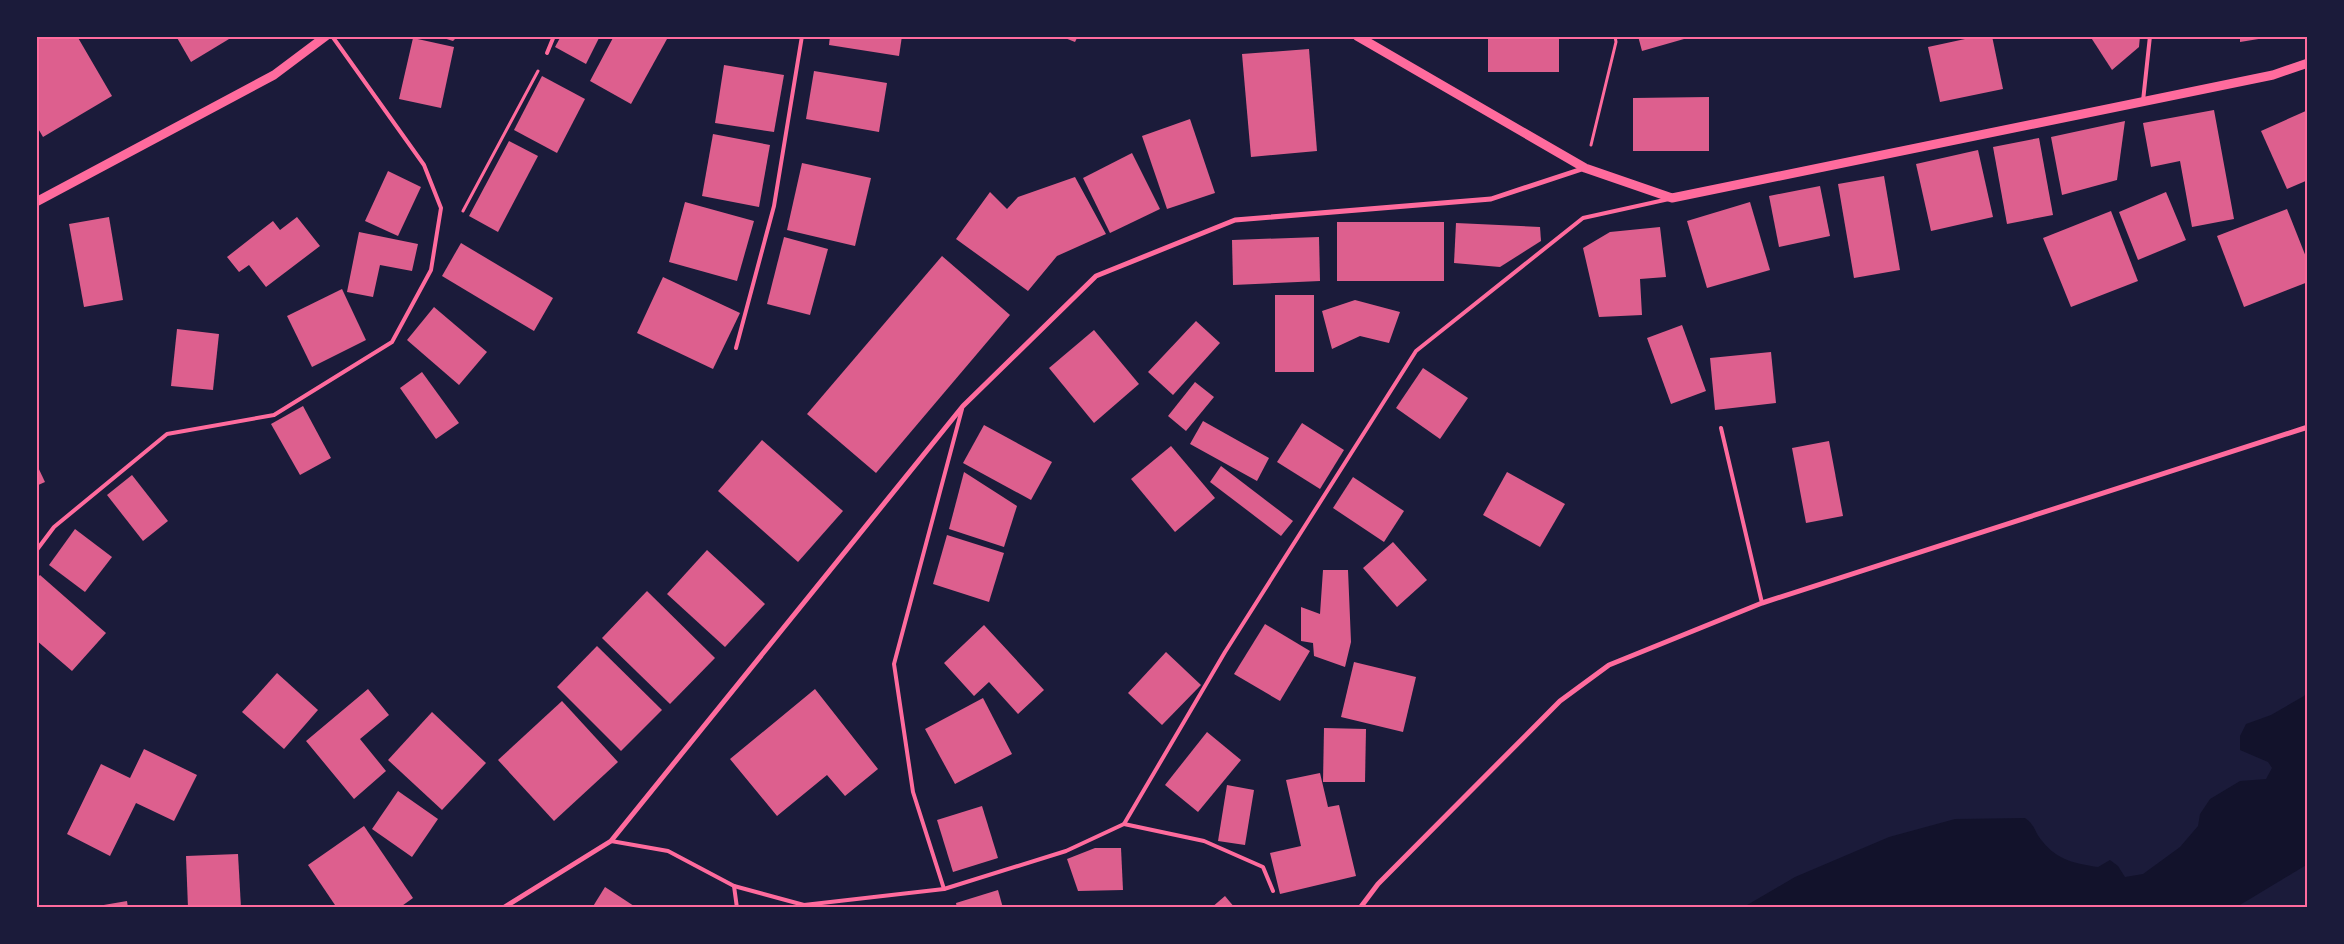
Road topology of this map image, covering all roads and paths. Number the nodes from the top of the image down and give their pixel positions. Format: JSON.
{"nodes":[{"id":1,"x":326,"y":36,"type":"edge"},
{"id":2,"x":332,"y":36,"type":"edge"},
{"id":3,"x":554,"y":36,"type":"edge"},
{"id":4,"x":802,"y":36,"type":"edge"},
{"id":5,"x":1357,"y":36,"type":"edge"},
{"id":6,"x":1614,"y":36,"type":"edge"},
{"id":7,"x":2150,"y":36,"type":"edge"},
{"id":8,"x":547,"y":53,"type":"joint"},
{"id":9,"x":2308,"y":63,"type":"edge"},
{"id":10,"x":2143,"y":101,"type":"junction"},
{"id":11,"x":1585,"y":168,"type":"junction"},
{"id":12,"x":1672,"y":198,"type":"junction"},
{"id":13,"x":36,"y":202,"type":"edge"},
{"id":14,"x":458,"y":220,"type":"dead end"},
{"id":15,"x":736,"y":348,"type":"dead end"},
{"id":16,"x":963,"y":406,"type":"junction"},
{"id":17,"x":2308,"y":427,"type":"edge"},
{"id":18,"x":1721,"y":428,"type":"dead end"},
{"id":19,"x":36,"y":551,"type":"edge"},
{"id":20,"x":1762,"y":602,"type":"junction"},
{"id":21,"x":1124,"y":824,"type":"junction"},
{"id":22,"x":611,"y":840,"type":"junction"},
{"id":23,"x":734,"y":886,"type":"junction"},
{"id":24,"x":944,"y":889,"type":"junction"},
{"id":25,"x":1273,"y":891,"type":"dead end"},
{"id":26,"x":503,"y":908,"type":"edge"},
{"id":27,"x":737,"y":908,"type":"edge"},
{"id":28,"x":1360,"y":908,"type":"edge"}],
"edges":[{"from":1,"to":13,"type":"street"},
{"from":2,"to":19,"type":"lane"},
{"from":3,"to":8,"type":"lane"},
{"from":4,"to":15,"type":"lane"},
{"from":5,"to":11,"type":"street"},
{"from":6,"to":11,"type":"path"},
{"from":7,"to":10,"type":"lane"},
{"from":8,"to":14,"type":"path"},
{"from":9,"to":10,"type":"street"},
{"from":10,"to":12,"type":"street"},
{"from":11,"to":12,"type":"street"},
{"from":11,"to":16,"type":"street"},
{"from":12,"to":21,"type":"lane"},
{"from":16,"to":22,"type":"street"},
{"from":16,"to":24,"type":"lane"},
{"from":17,"to":20,"type":"street"},
{"from":18,"to":20,"type":"lane"},
{"from":20,"to":28,"type":"street"},
{"from":21,"to":24,"type":"lane"},
{"from":21,"to":25,"type":"lane"},
{"from":22,"to":23,"type":"lane"},
{"from":22,"to":26,"type":"street"},
{"from":23,"to":24,"type":"lane"},
{"from":23,"to":27,"type":"lane"}]}
